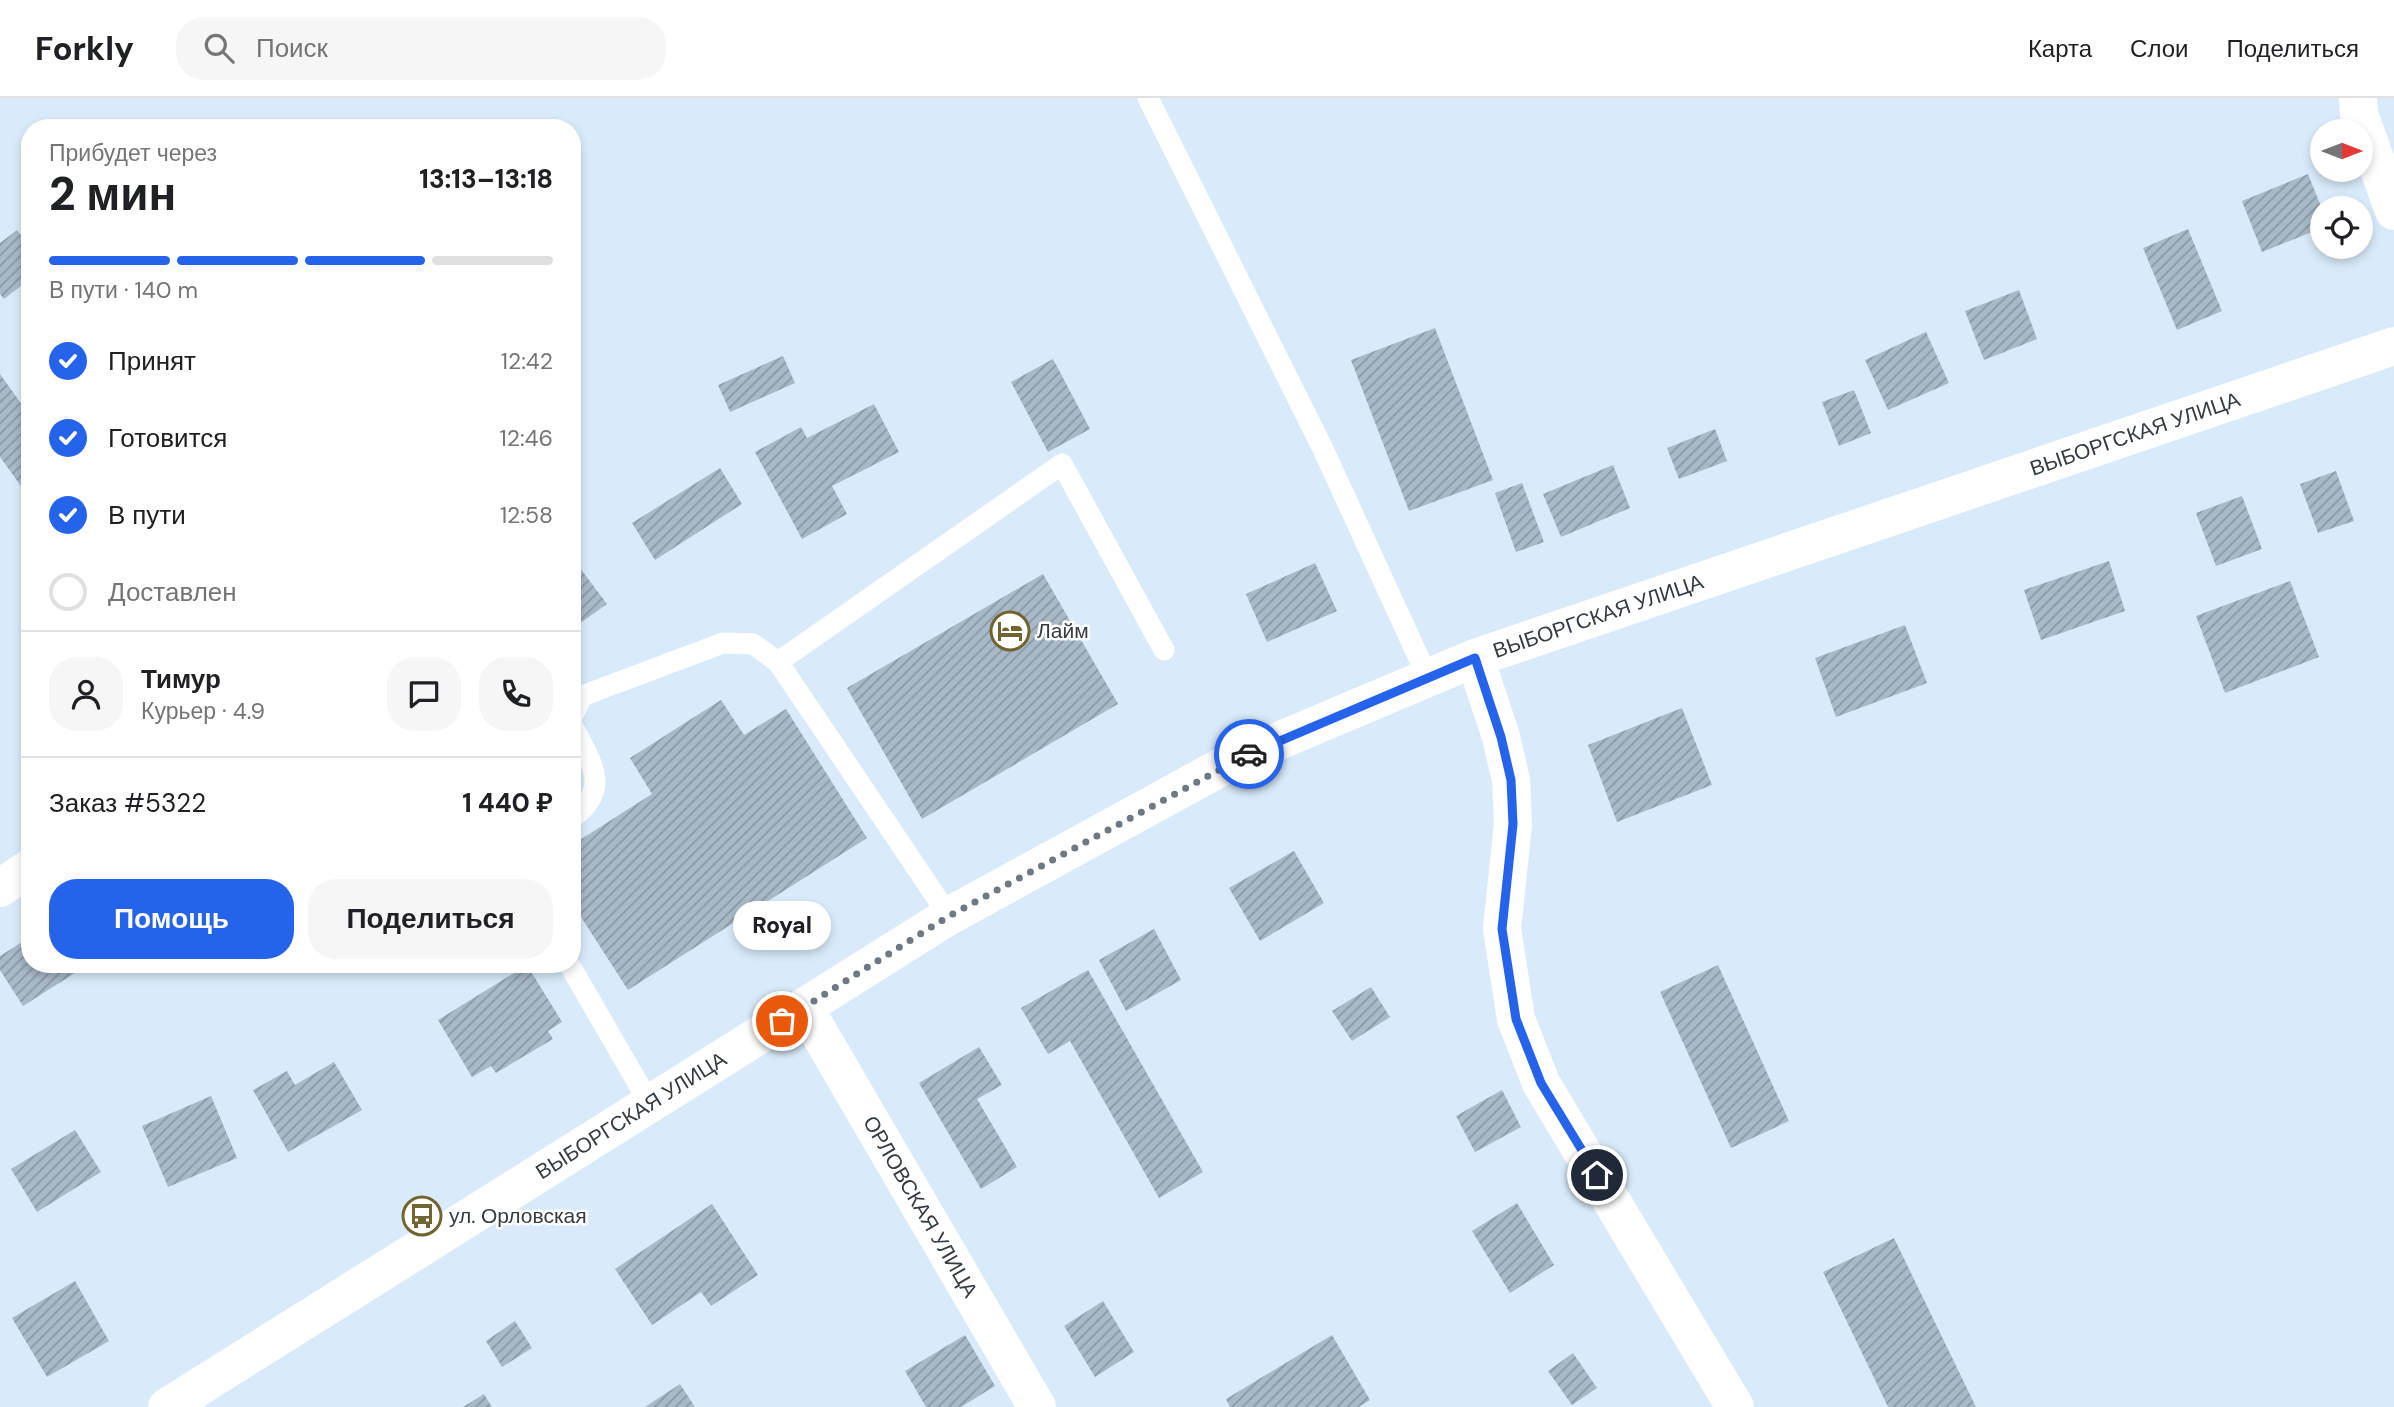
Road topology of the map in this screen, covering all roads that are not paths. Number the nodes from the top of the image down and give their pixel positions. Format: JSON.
{"nodes":[{"id":1,"x":1147,"y":98,"type":"edge"},
{"id":2,"x":1162,"y":98,"type":"edge"},
{"id":3,"x":2358,"y":98,"type":"edge"},
{"id":4,"x":1156,"y":119,"type":"junction"},
{"id":5,"x":2394,"y":211,"type":"edge"},
{"id":6,"x":2394,"y":346,"type":"edge"},
{"id":7,"x":1164,"y":650,"type":"dead end"},
{"id":8,"x":1475,"y":658,"type":"junction"},
{"id":9,"x":778,"y":662,"type":"junction"},
{"id":10,"x":1428,"y":678,"type":"junction"},
{"id":11,"x":581,"y":698,"type":"edge"},
{"id":12,"x":581,"y":743,"type":"edge"},
{"id":13,"x":581,"y":811,"type":"edge"},
{"id":14,"x":21,"y":874,"type":"edge"},
{"id":15,"x":0,"y":888,"type":"edge"},
{"id":16,"x":949,"y":916,"type":"junction"},
{"id":17,"x":574,"y":973,"type":"edge"},
{"id":18,"x":804,"y":1007,"type":"junction"},
{"id":19,"x":650,"y":1104,"type":"junction"},
{"id":20,"x":167,"y":1407,"type":"edge"},
{"id":21,"x":1037,"y":1407,"type":"edge"},
{"id":22,"x":1735,"y":1407,"type":"edge"}],
"edges":[{"from":1,"to":4,"type":"lane"},
{"from":2,"to":4,"type":"lane"},
{"from":3,"to":5,"type":"street"},
{"from":4,"to":10,"type":"lane"},
{"from":6,"to":8,"type":"street","name":"ВЫБОРГСКАЯ УЛИЦА"},
{"from":7,"to":9,"type":"lane"},
{"from":8,"to":10,"type":"street","name":"ВЫБОРГСКАЯ УЛИЦА"},
{"from":8,"to":22,"type":"street"},
{"from":9,"to":11,"type":"lane"},
{"from":9,"to":16,"type":"lane"},
{"from":10,"to":16,"type":"street","name":"ВЫБОРГСКАЯ УЛИЦА"},
{"from":12,"to":13,"type":"lane"},
{"from":14,"to":15,"type":"street"},
{"from":16,"to":18,"type":"street","name":"ВЫБОРГСКАЯ УЛИЦА"},
{"from":17,"to":19,"type":"lane"},
{"from":18,"to":19,"type":"street","name":"ВЫБОРГСКАЯ УЛИЦА"},
{"from":18,"to":21,"type":"street","name":"ОРЛОВСКАЯ УЛИЦА"},
{"from":19,"to":20,"type":"street","name":"ВЫБОРГСКАЯ УЛИЦА"}]}
